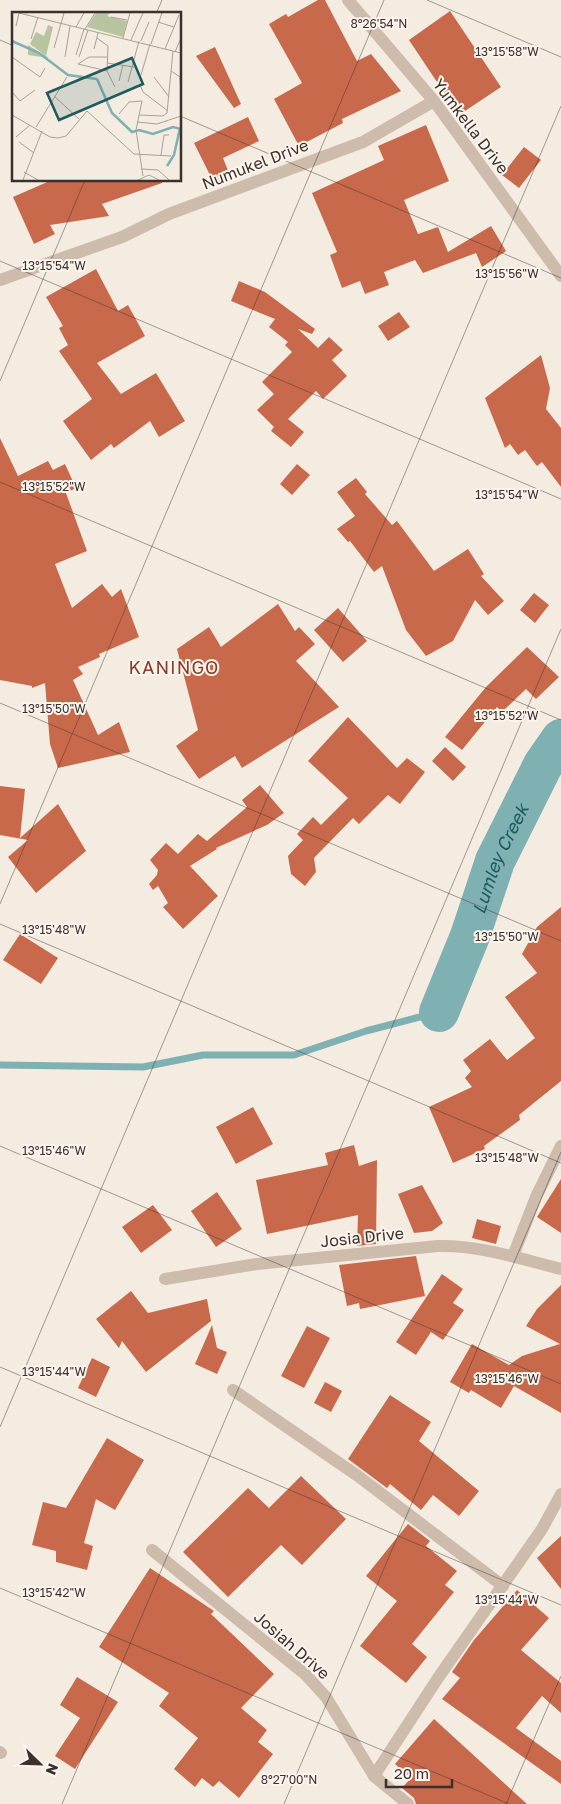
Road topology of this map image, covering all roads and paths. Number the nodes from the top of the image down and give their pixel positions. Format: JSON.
{"nodes":[{"id":1,"x":348,"y":0,"type":"edge"},
{"id":2,"x":434,"y":101,"type":"junction"},
{"id":3,"x":561,"y":276,"type":"edge"},
{"id":4,"x":0,"y":280,"type":"edge"},
{"id":5,"x":561,"y":1146,"type":"edge"},
{"id":6,"x":513,"y":1256,"type":"junction"},
{"id":7,"x":561,"y":1269,"type":"edge"},
{"id":8,"x":165,"y":1279,"type":"dead end"},
{"id":9,"x":233,"y":1390,"type":"dead end"},
{"id":10,"x":561,"y":1494,"type":"edge"},
{"id":11,"x":152,"y":1550,"type":"dead end"},
{"id":12,"x":503,"y":1586,"type":"junction"},
{"id":13,"x":374,"y":1776,"type":"junction"},
{"id":14,"x":408,"y":1804,"type":"edge"}],
"edges":[{"from":1,"to":2,"type":"street","name":"Yumkella Drive"},
{"from":2,"to":3,"type":"street","name":"Yumkella Drive"},
{"from":2,"to":4,"type":"street","name":"Numukel Drive"},
{"from":5,"to":6,"type":"street"},
{"from":6,"to":7,"type":"street","name":"Josia Drive"},
{"from":6,"to":8,"type":"street","name":"Josia Drive"},
{"from":9,"to":12,"type":"street"},
{"from":10,"to":12,"type":"street"},
{"from":11,"to":13,"type":"street","name":"Josiah Drive"},
{"from":12,"to":13,"type":"street"},
{"from":13,"to":14,"type":"street","name":"Josiah Drive"}]}
